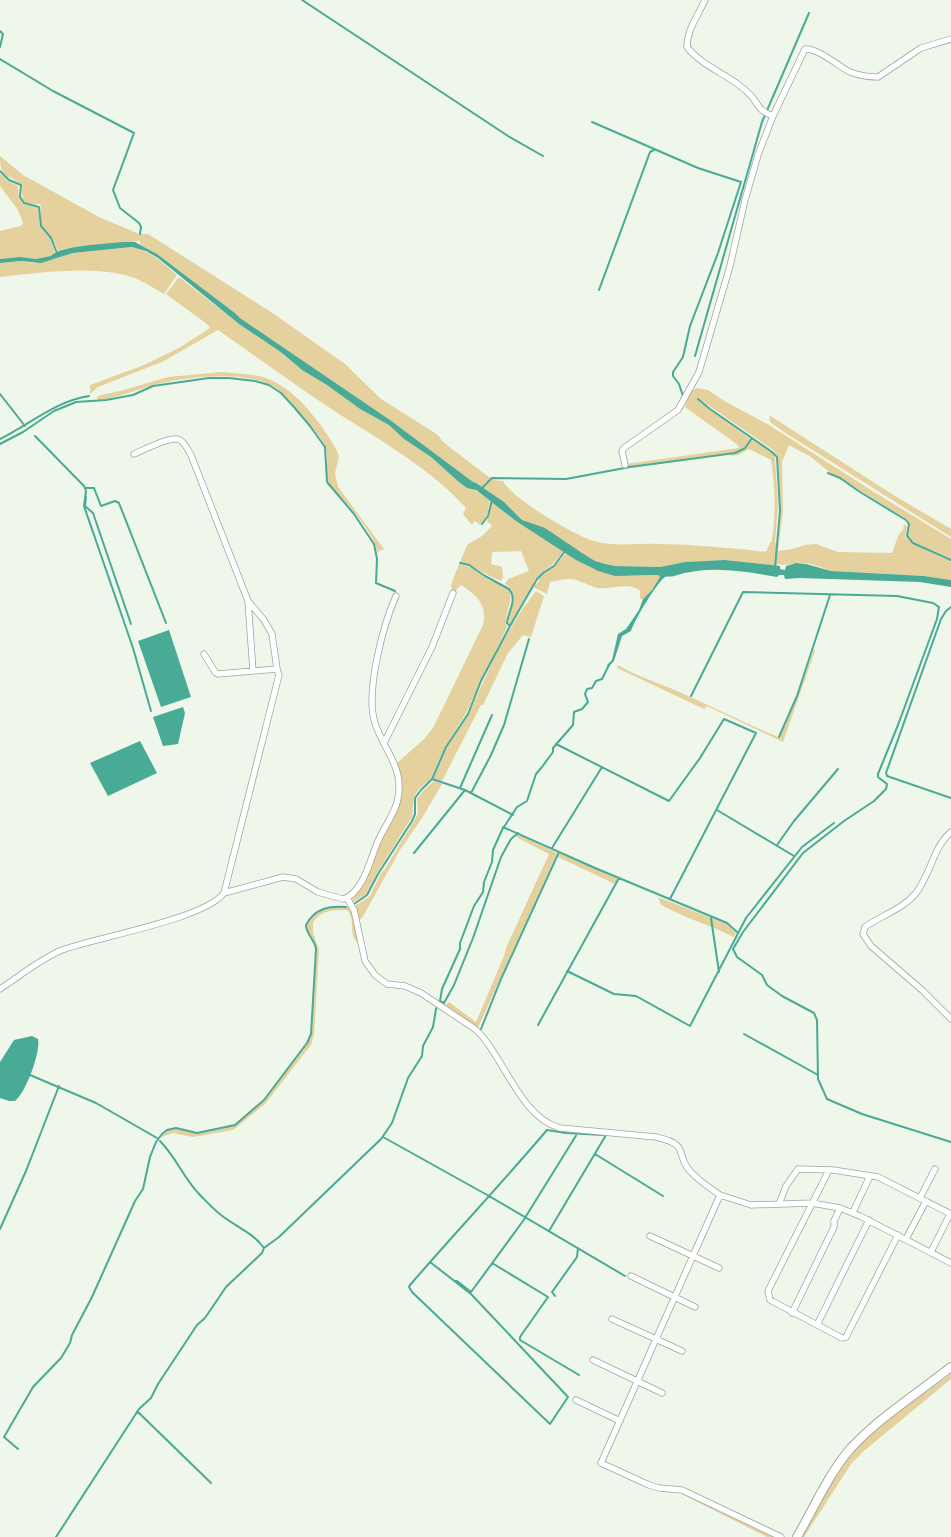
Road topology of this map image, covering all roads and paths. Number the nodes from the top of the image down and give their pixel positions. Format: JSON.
{"nodes":[{"id":1,"x":705,"y":0,"type":"edge"},
{"id":2,"x":951,"y":39,"type":"edge"},
{"id":3,"x":772,"y":116,"type":"junction"},
{"id":4,"x":134,"y":454,"type":"dead end"},
{"id":5,"x":625,"y":465,"type":"dead end"},
{"id":6,"x":453,"y":593,"type":"dead end"},
{"id":7,"x":396,"y":596,"type":"dead end"},
{"id":8,"x":248,"y":601,"type":"junction"},
{"id":9,"x":204,"y":654,"type":"dead end"},
{"id":10,"x":277,"y":669,"type":"junction"},
{"id":11,"x":253,"y":671,"type":"junction"},
{"id":12,"x":384,"y":743,"type":"junction"},
{"id":13,"x":951,"y":832,"type":"edge"},
{"id":14,"x":224,"y":893,"type":"junction"},
{"id":15,"x":347,"y":898,"type":"junction"},
{"id":16,"x":0,"y":989,"type":"edge"},
{"id":17,"x":951,"y":1019,"type":"edge"},
{"id":18,"x":935,"y":1169,"type":"dead end"},
{"id":19,"x":829,"y":1170,"type":"junction"},
{"id":20,"x":870,"y":1176,"type":"junction"},
{"id":21,"x":720,"y":1195,"type":"junction"},
{"id":22,"x":920,"y":1198,"type":"junction"},
{"id":23,"x":926,"y":1201,"type":"junction"},
{"id":24,"x":812,"y":1203,"type":"junction"},
{"id":25,"x":779,"y":1204,"type":"junction"},
{"id":26,"x":840,"y":1208,"type":"junction"},
{"id":27,"x":853,"y":1212,"type":"junction"},
{"id":28,"x":950,"y":1212,"type":"edge"},
{"id":29,"x":869,"y":1220,"type":"junction"},
{"id":30,"x":898,"y":1235,"type":"junction"},
{"id":31,"x":650,"y":1236,"type":"dead end"},
{"id":32,"x":906,"y":1239,"type":"junction"},
{"id":33,"x":931,"y":1252,"type":"junction"},
{"id":34,"x":693,"y":1256,"type":"junction"},
{"id":35,"x":951,"y":1263,"type":"edge"},
{"id":36,"x":720,"y":1268,"type":"dead end"},
{"id":37,"x":631,"y":1276,"type":"dead end"},
{"id":38,"x":675,"y":1298,"type":"junction"},
{"id":39,"x":695,"y":1307,"type":"dead end"},
{"id":40,"x":792,"y":1313,"type":"junction"},
{"id":41,"x":612,"y":1319,"type":"dead end"},
{"id":42,"x":817,"y":1325,"type":"junction"},
{"id":43,"x":656,"y":1340,"type":"junction"},
{"id":44,"x":682,"y":1351,"type":"dead end"},
{"id":45,"x":593,"y":1360,"type":"dead end"},
{"id":46,"x":951,"y":1367,"type":"edge"},
{"id":47,"x":638,"y":1382,"type":"junction"},
{"id":48,"x":662,"y":1393,"type":"dead end"},
{"id":49,"x":576,"y":1400,"type":"dead end"},
{"id":50,"x":620,"y":1421,"type":"junction"},
{"id":51,"x":782,"y":1537,"type":"edge"},
{"id":52,"x":797,"y":1537,"type":"edge"}],
"edges":[{"from":1,"to":3,"type":"street"},
{"from":2,"to":3,"type":"street"},
{"from":3,"to":5,"type":"street"},
{"from":4,"to":8,"type":"street"},
{"from":6,"to":12,"type":"street"},
{"from":7,"to":12,"type":"street"},
{"from":8,"to":10,"type":"street"},
{"from":8,"to":11,"type":"street"},
{"from":9,"to":11,"type":"street"},
{"from":10,"to":11,"type":"street"},
{"from":10,"to":14,"type":"street"},
{"from":12,"to":15,"type":"street"},
{"from":13,"to":17,"type":"street"},
{"from":14,"to":15,"type":"street"},
{"from":14,"to":16,"type":"street"},
{"from":15,"to":21,"type":"street"},
{"from":18,"to":22,"type":"street"},
{"from":19,"to":20,"type":"street"},
{"from":19,"to":24,"type":"street"},
{"from":19,"to":25,"type":"street"},
{"from":20,"to":22,"type":"street"},
{"from":20,"to":27,"type":"street"},
{"from":21,"to":25,"type":"street"},
{"from":21,"to":34,"type":"street"},
{"from":22,"to":23,"type":"street"},
{"from":23,"to":28,"type":"street"},
{"from":23,"to":32,"type":"street"},
{"from":24,"to":25,"type":"street"},
{"from":24,"to":26,"type":"street"},
{"from":24,"to":40,"type":"street"},
{"from":26,"to":27,"type":"street"},
{"from":26,"to":40,"type":"street"},
{"from":27,"to":29,"type":"street"},
{"from":28,"to":33,"type":"street"},
{"from":29,"to":30,"type":"street"},
{"from":29,"to":42,"type":"street"},
{"from":30,"to":32,"type":"street"},
{"from":30,"to":42,"type":"street"},
{"from":31,"to":34,"type":"street"},
{"from":32,"to":33,"type":"street"},
{"from":33,"to":35,"type":"street"},
{"from":34,"to":36,"type":"street"},
{"from":34,"to":38,"type":"street"},
{"from":37,"to":38,"type":"street"},
{"from":38,"to":39,"type":"street"},
{"from":38,"to":43,"type":"street"},
{"from":40,"to":42,"type":"street"},
{"from":41,"to":43,"type":"street"},
{"from":43,"to":44,"type":"street"},
{"from":43,"to":47,"type":"street"},
{"from":45,"to":47,"type":"street"},
{"from":46,"to":52,"type":"main road"},
{"from":47,"to":48,"type":"street"},
{"from":47,"to":50,"type":"street"},
{"from":49,"to":50,"type":"street"},
{"from":50,"to":51,"type":"street"}]}
